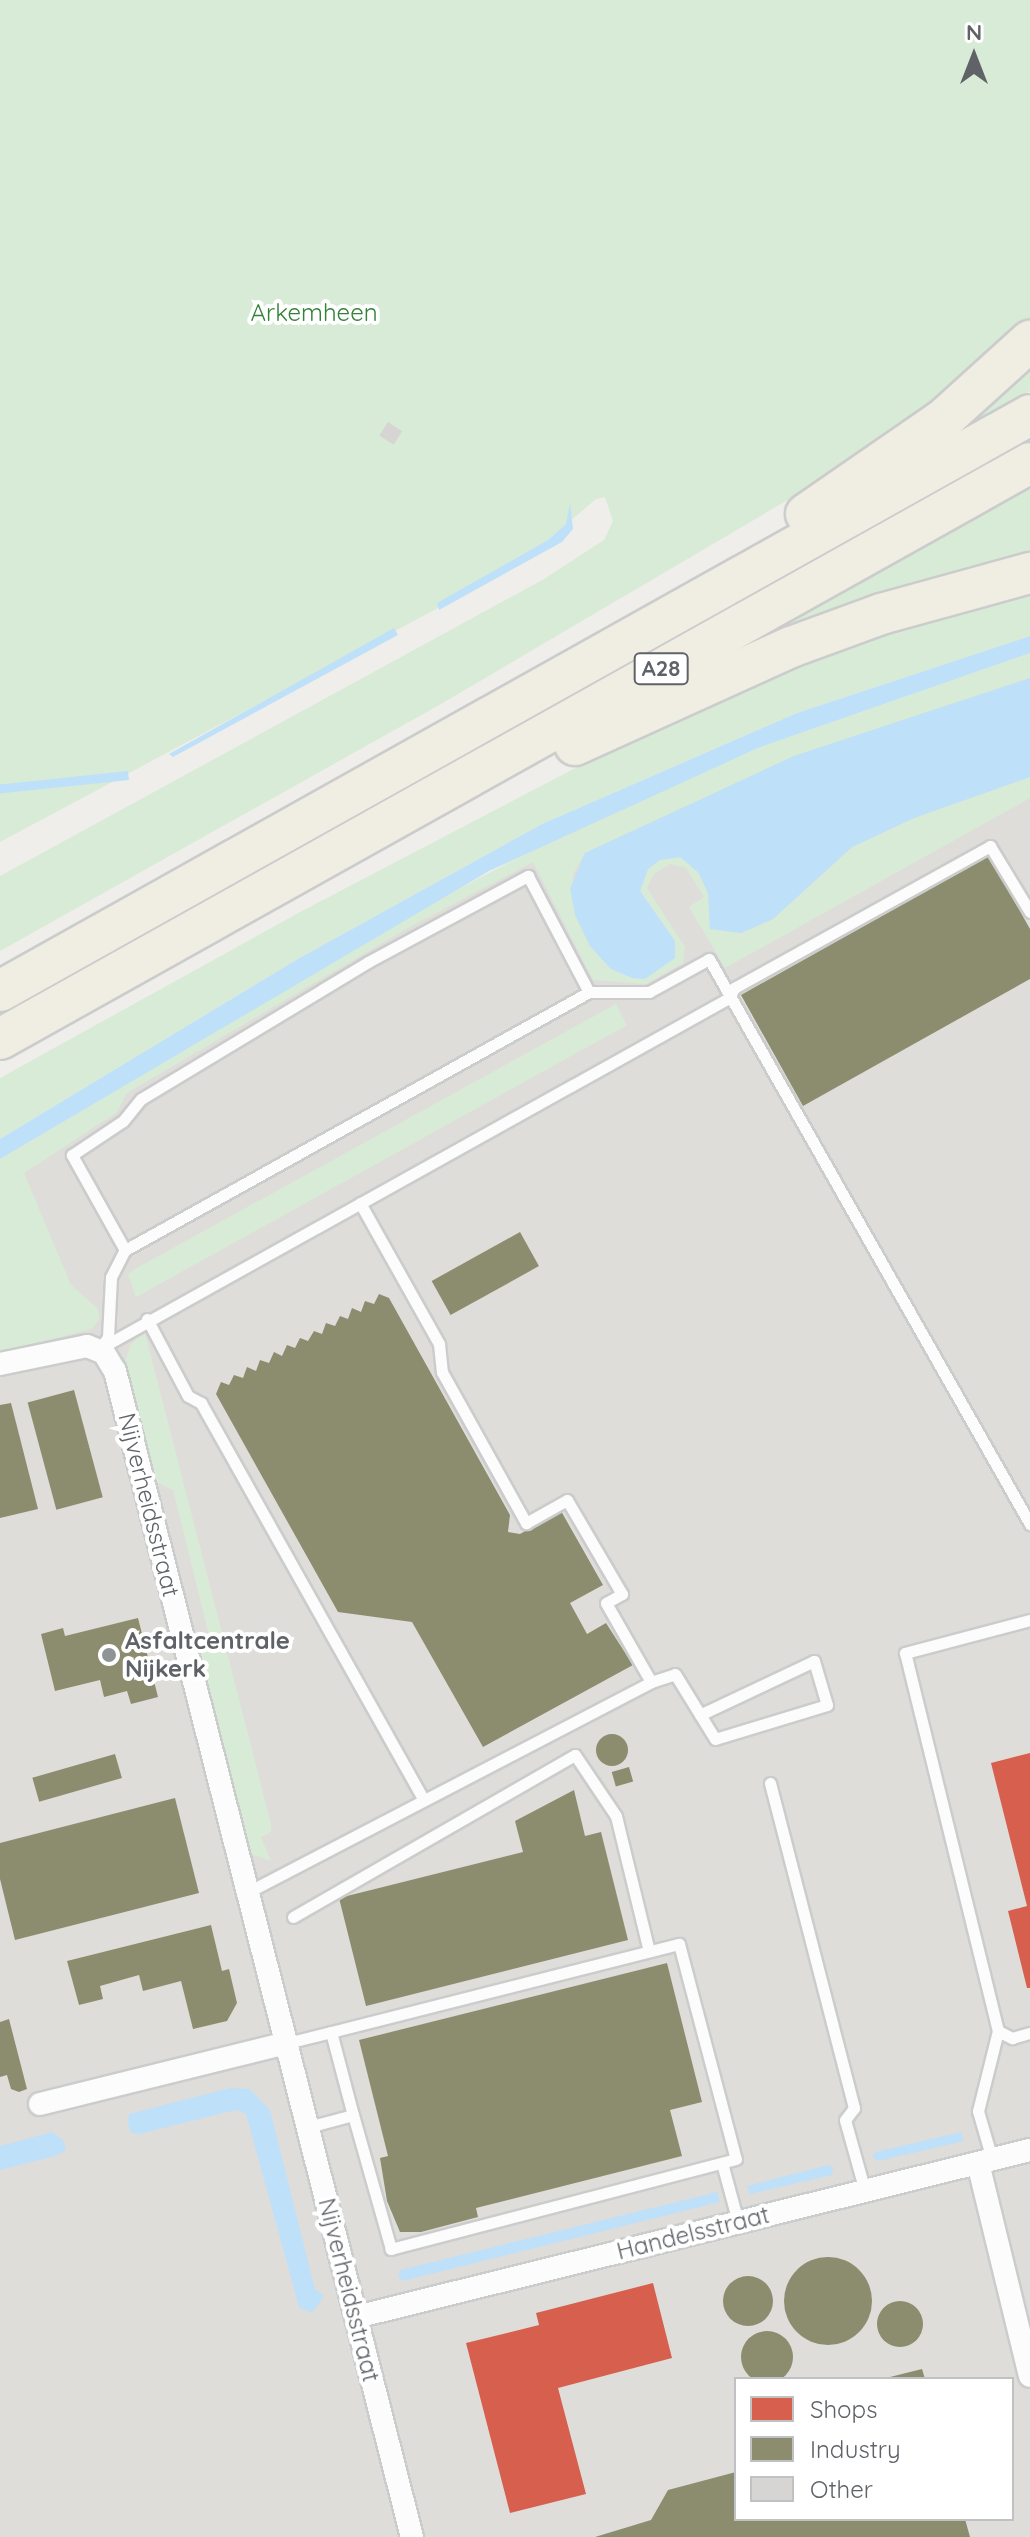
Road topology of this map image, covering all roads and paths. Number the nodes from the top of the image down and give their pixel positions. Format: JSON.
{"nodes":[{"id":1,"x":1030,"y":341,"type":"edge"},
{"id":2,"x":1030,"y":415,"type":"edge"},
{"id":3,"x":1030,"y":463,"type":"edge"},
{"id":4,"x":1030,"y":573,"type":"edge"},
{"id":5,"x":587,"y":662,"type":"junction"},
{"id":6,"x":292,"y":876,"type":"junction"},
{"id":7,"x":1030,"y":912,"type":"edge"},
{"id":8,"x":0,"y":991,"type":"edge"},
{"id":9,"x":589,"y":992,"type":"junction"},
{"id":10,"x":729,"y":998,"type":"junction"},
{"id":11,"x":0,"y":1039,"type":"edge"},
{"id":12,"x":360,"y":1203,"type":"junction"},
{"id":13,"x":125,"y":1250,"type":"junction"},
{"id":14,"x":147,"y":1319,"type":"junction"},
{"id":15,"x":99,"y":1350,"type":"junction"},
{"id":16,"x":0,"y":1364,"type":"edge"},
{"id":17,"x":1030,"y":1524,"type":"edge"},
{"id":18,"x":1030,"y":1620,"type":"edge"},
{"id":19,"x":651,"y":1682,"type":"junction"},
{"id":20,"x":700,"y":1715,"type":"junction"},
{"id":21,"x":770,"y":1783,"type":"dead end"},
{"id":22,"x":424,"y":1800,"type":"junction"},
{"id":23,"x":248,"y":1892,"type":"junction"},
{"id":24,"x":293,"y":1917,"type":"dead end"},
{"id":25,"x":649,"y":1951,"type":"junction"},
{"id":26,"x":998,"y":2031,"type":"junction"},
{"id":27,"x":331,"y":2032,"type":"junction"},
{"id":28,"x":1030,"y":2033,"type":"edge"},
{"id":29,"x":287,"y":2043,"type":"junction"},
{"id":30,"x":40,"y":2104,"type":"dead end"},
{"id":31,"x":353,"y":2115,"type":"junction"},
{"id":32,"x":308,"y":2127,"type":"junction"},
{"id":33,"x":1030,"y":2150,"type":"edge"},
{"id":34,"x":986,"y":2155,"type":"junction"},
{"id":35,"x":722,"y":2163,"type":"junction"},
{"id":36,"x":865,"y":2191,"type":"junction"},
{"id":37,"x":735,"y":2214,"type":"junction"},
{"id":38,"x":356,"y":2317,"type":"junction"},
{"id":39,"x":1030,"y":2376,"type":"edge"},
{"id":40,"x":412,"y":2537,"type":"edge"}],
"edges":[{"from":1,"to":5,"type":"highway","number":"A28"},
{"from":2,"to":5,"type":"highway","number":"A28"},
{"from":3,"to":6,"type":"highway","number":"A28"},
{"from":4,"to":6,"type":"highway","number":"A28"},
{"from":5,"to":8,"type":"highway","number":"A28"},
{"from":6,"to":11,"type":"highway","number":"A28"},
{"from":7,"to":10,"type":"lane"},
{"from":9,"to":10,"type":"lane"},
{"from":9,"to":13,"type":"lane"},
{"from":9,"to":13,"type":"lane"},
{"from":10,"to":12,"type":"lane"},
{"from":10,"to":17,"type":"lane"},
{"from":12,"to":14,"type":"lane"},
{"from":12,"to":19,"type":"lane"},
{"from":13,"to":15,"type":"lane"},
{"from":14,"to":15,"type":"lane"},
{"from":14,"to":22,"type":"lane"},
{"from":15,"to":16,"type":"street"},
{"from":15,"to":23,"type":"street","name":"Nijverheidsstraat"},
{"from":18,"to":26,"type":"lane"},
{"from":19,"to":20,"type":"lane"},
{"from":19,"to":22,"type":"lane"},
{"from":20,"to":20,"type":"lane"},
{"from":21,"to":36,"type":"lane"},
{"from":22,"to":23,"type":"lane"},
{"from":23,"to":29,"type":"street","name":"Nijverheidsstraat"},
{"from":24,"to":25,"type":"lane"},
{"from":25,"to":27,"type":"lane"},
{"from":25,"to":35,"type":"lane"},
{"from":26,"to":28,"type":"lane"},
{"from":26,"to":34,"type":"lane"},
{"from":27,"to":29,"type":"lane"},
{"from":27,"to":31,"type":"lane"},
{"from":29,"to":30,"type":"street"},
{"from":29,"to":32,"type":"street","name":"Nijverheidsstraat"},
{"from":31,"to":32,"type":"lane"},
{"from":31,"to":35,"type":"lane"},
{"from":32,"to":38,"type":"street","name":"Nijverheidsstraat"},
{"from":33,"to":34,"type":"street","name":"Handelsstraat"},
{"from":34,"to":36,"type":"street","name":"Handelsstraat"},
{"from":34,"to":39,"type":"street"},
{"from":35,"to":37,"type":"lane"},
{"from":36,"to":37,"type":"street","name":"Handelsstraat"},
{"from":37,"to":38,"type":"street","name":"Handelsstraat"},
{"from":38,"to":40,"type":"street","name":"Nijverheidsstraat"}]}
